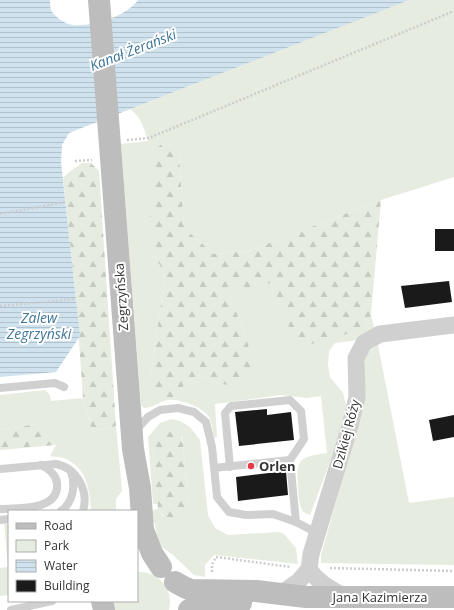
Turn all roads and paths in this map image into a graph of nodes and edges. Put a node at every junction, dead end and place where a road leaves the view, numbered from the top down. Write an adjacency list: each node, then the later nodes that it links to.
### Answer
1 (99, 0): 3 (main road, Zegrzyńska)
2 (454, 11): 3 (path)
3 (116, 143): 13 (main road, Zegrzyńska)
4 (94, 160): 5 (path)
5 (75, 161)
6 (66, 202): 7 (path)
7 (0, 214)
8 (76, 299): 9 (path)
9 (0, 306)
10 (454, 325): 25 (street, Dzikiej Róży)
11 (64, 387): 12 (lane)
12 (0, 388)
13 (132, 449): 17 (lane); 23 (main road, Zegrzyńska); 29 (main road, Zegrzyńska)
14 (290, 460): 16 (lane); 16 (lane); 24 (lane)
15 (42, 465): 18 (lane); 19 (lane); 20 (lane)
16 (230, 467): 17 (lane)
17 (214, 468): 24 (lane)
18 (0, 469)
19 (70, 469): 21 (lane); 22 (lane)
20 (0, 509)
21 (62, 510)
22 (83, 510)
23 (129, 510)
24 (296, 522): 25 (lane)
25 (317, 533): 27 (street, Dzikiej Róży)
26 (138, 562): 29 (main road, Jana Kazimierza)
27 (309, 568): 28 (path); 30 (path); 32 (street); 34 (street)
28 (454, 571)
29 (168, 575): 32 (main road, Jana Kazimierza); 36 (main road, Zegrzyńska)
30 (212, 577)
31 (454, 597): 34 (main road, Jana Kazimierza)
32 (279, 598): 34 (main road, Jana Kazimierza); 37 (main road, Jana Kazimierza); 38 (main road)
33 (48, 602): 35 (lane)
34 (355, 602)
35 (12, 610)
36 (178, 610)
37 (189, 610)
38 (247, 610)

